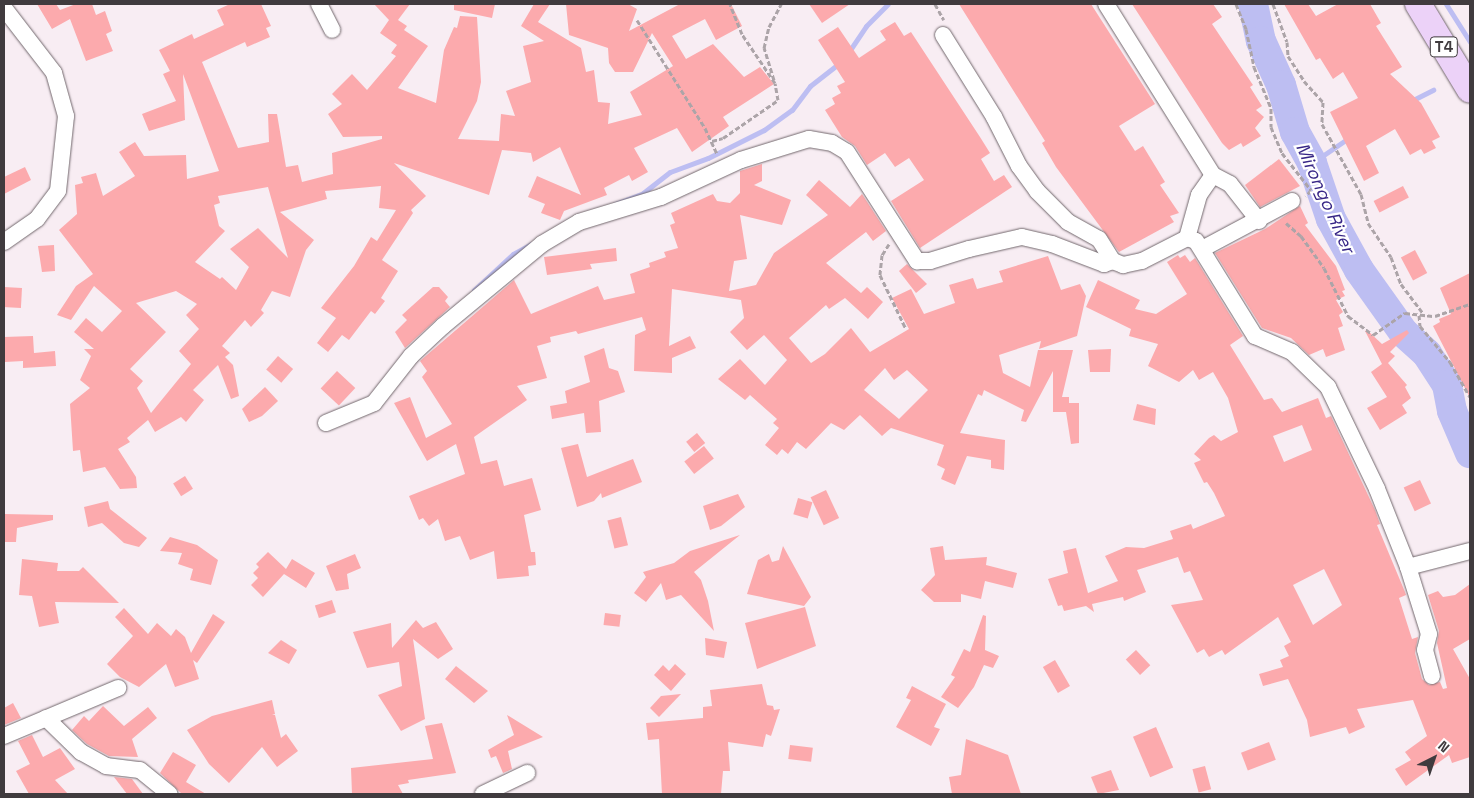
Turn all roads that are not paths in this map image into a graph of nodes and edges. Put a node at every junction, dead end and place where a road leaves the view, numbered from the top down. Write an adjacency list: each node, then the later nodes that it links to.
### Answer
1 (319, 4): 5 (street)
2 (1106, 4): 8 (street)
3 (1418, 4): 7 (highway, T4)
4 (4, 8): 12 (street)
5 (332, 30)
6 (944, 35): 14 (street)
7 (1470, 90)
8 (1212, 175): 10 (street); 11 (street)
9 (1292, 201): 10 (street)
10 (1259, 221): 13 (street)
11 (1187, 238): 13 (street); 14 (street)
12 (5, 242)
13 (1202, 249): 17 (street)
14 (1113, 261): 15 (street)
15 (326, 424)
16 (1470, 552): 17 (street)
17 (1408, 566): 18 (street)
18 (1432, 676)
19 (118, 688): 20 (street)
20 (46, 718): 21 (street); 23 (street)
21 (4, 736)
22 (527, 773): 24 (street)
23 (170, 794)
24 (483, 794)

